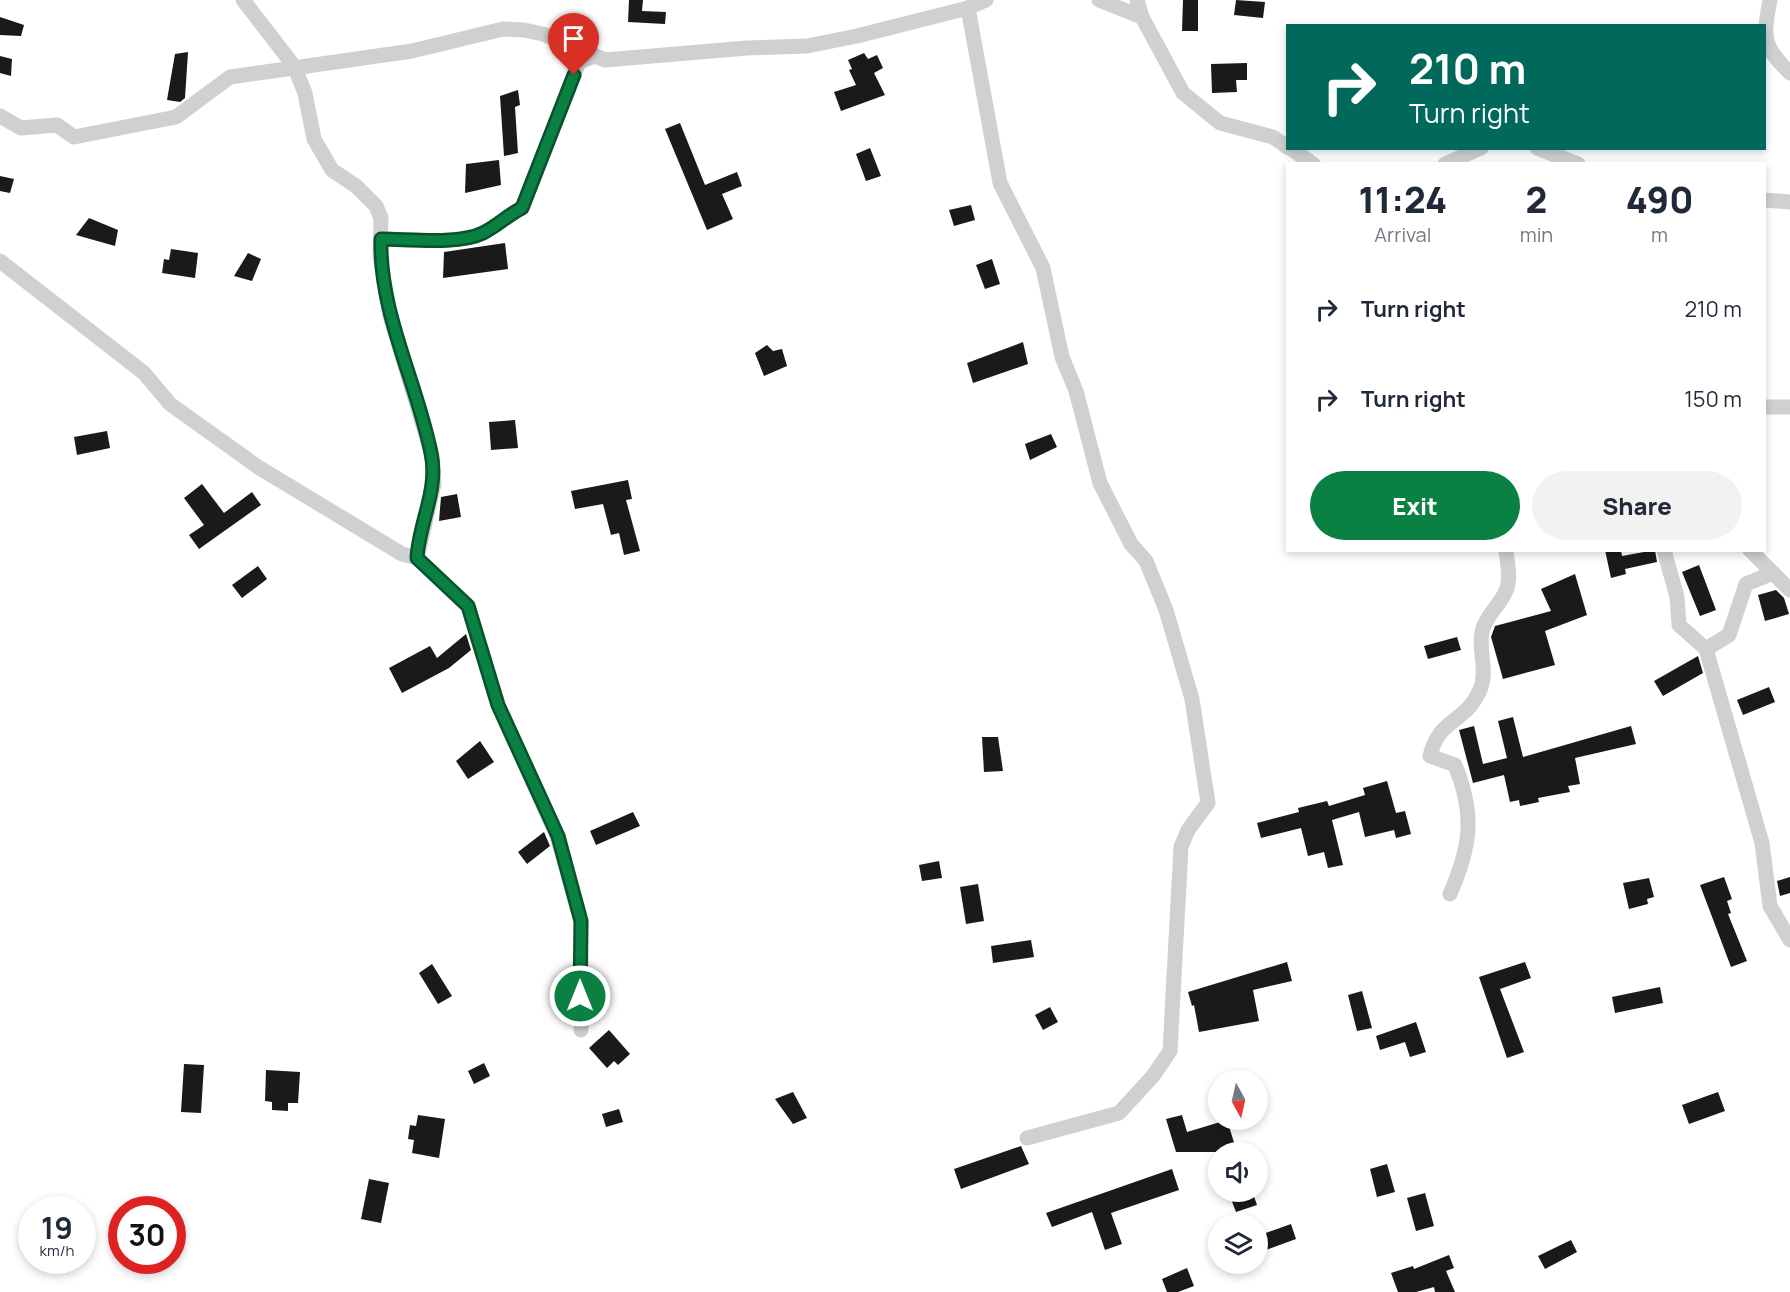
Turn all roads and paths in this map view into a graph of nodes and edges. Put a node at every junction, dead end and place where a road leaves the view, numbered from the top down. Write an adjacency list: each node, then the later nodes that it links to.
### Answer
1 (243, 0): 11 (street)
2 (986, 0): 6 (street)
3 (1099, 0): 7 (street)
4 (1137, 0): 7 (street)
5 (1770, 0): 8 (street)
6 (968, 8): 10 (street); 37 (street)
7 (1142, 17): 14 (street)
8 (1765, 24)
9 (1766, 35): 12 (street)
10 (595, 56): 11 (street); 23 (street)
11 (294, 66): 13 (street); 23 (street)
12 (1790, 73)
13 (0, 116)
14 (1286, 147)
15 (1291, 150): 18 (street)
16 (1476, 150): 19 (street)
17 (1542, 150): 20 (street)
18 (1310, 162)
19 (1450, 162)
20 (1573, 162)
21 (1766, 200): 22 (street)
22 (1790, 202)
23 (381, 239): 30 (street)
24 (0, 261): 30 (street)
25 (1766, 406): 26 (street)
26 (1790, 407)
27 (1506, 552): 34 (street)
28 (1665, 552): 33 (street)
29 (1752, 552): 31 (street)
30 (417, 558): 36 (street)
31 (1773, 573): 32 (street); 33 (street)
32 (1790, 590)
33 (1706, 649): 35 (street)
34 (1450, 894)
35 (1790, 940)
36 (581, 1030)
37 (1027, 1138)

